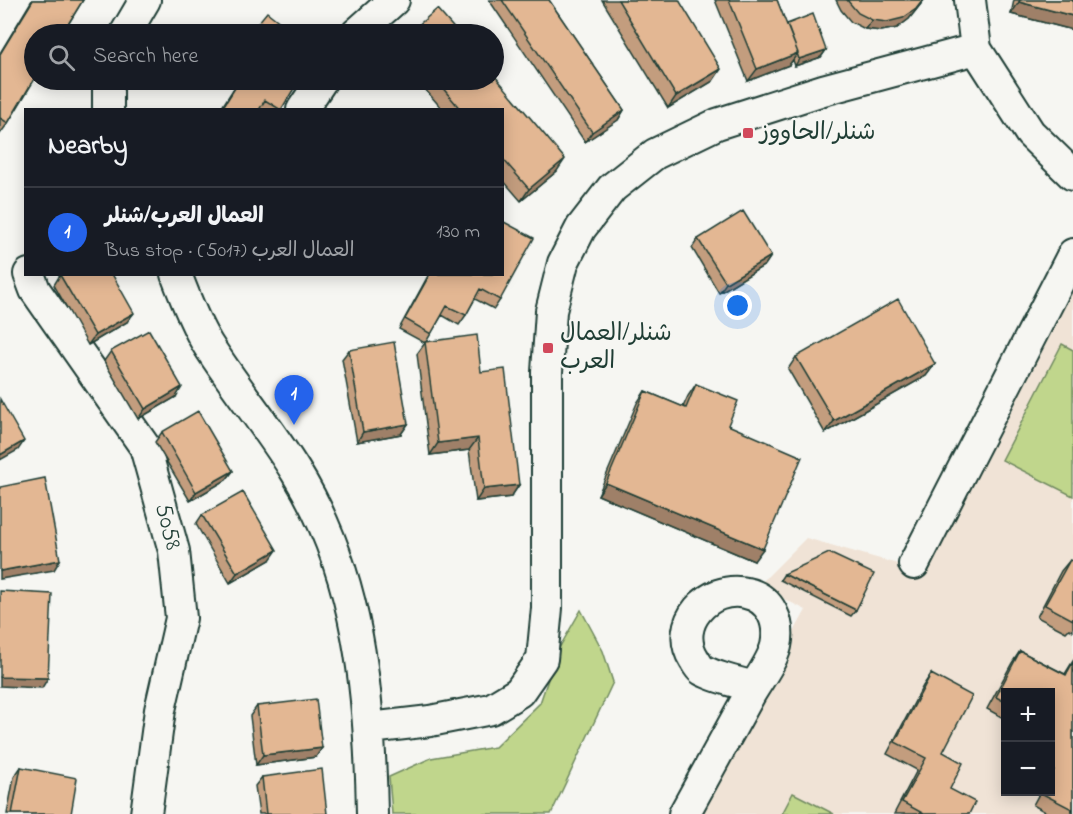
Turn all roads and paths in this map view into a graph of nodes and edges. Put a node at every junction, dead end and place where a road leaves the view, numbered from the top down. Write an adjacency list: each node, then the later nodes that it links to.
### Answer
1 (145, 0): 4 (street)
2 (394, 0): 5 (street)
3 (970, 0): 6 (street)
4 (131, 24)
5 (367, 24)
6 (976, 49): 11 (street); 17 (street)
7 (108, 90): 9 (street)
8 (315, 90): 10 (street)
9 (108, 108)
10 (303, 108)
11 (1073, 175)
12 (1073, 254): 15 (street)
13 (30, 276): 18 (street, 5058)
14 (182, 278): 17 (street)
15 (914, 564)
16 (753, 687): 20 (street)
17 (370, 728): 19 (street)
18 (146, 814)
19 (372, 814)
20 (684, 814)

